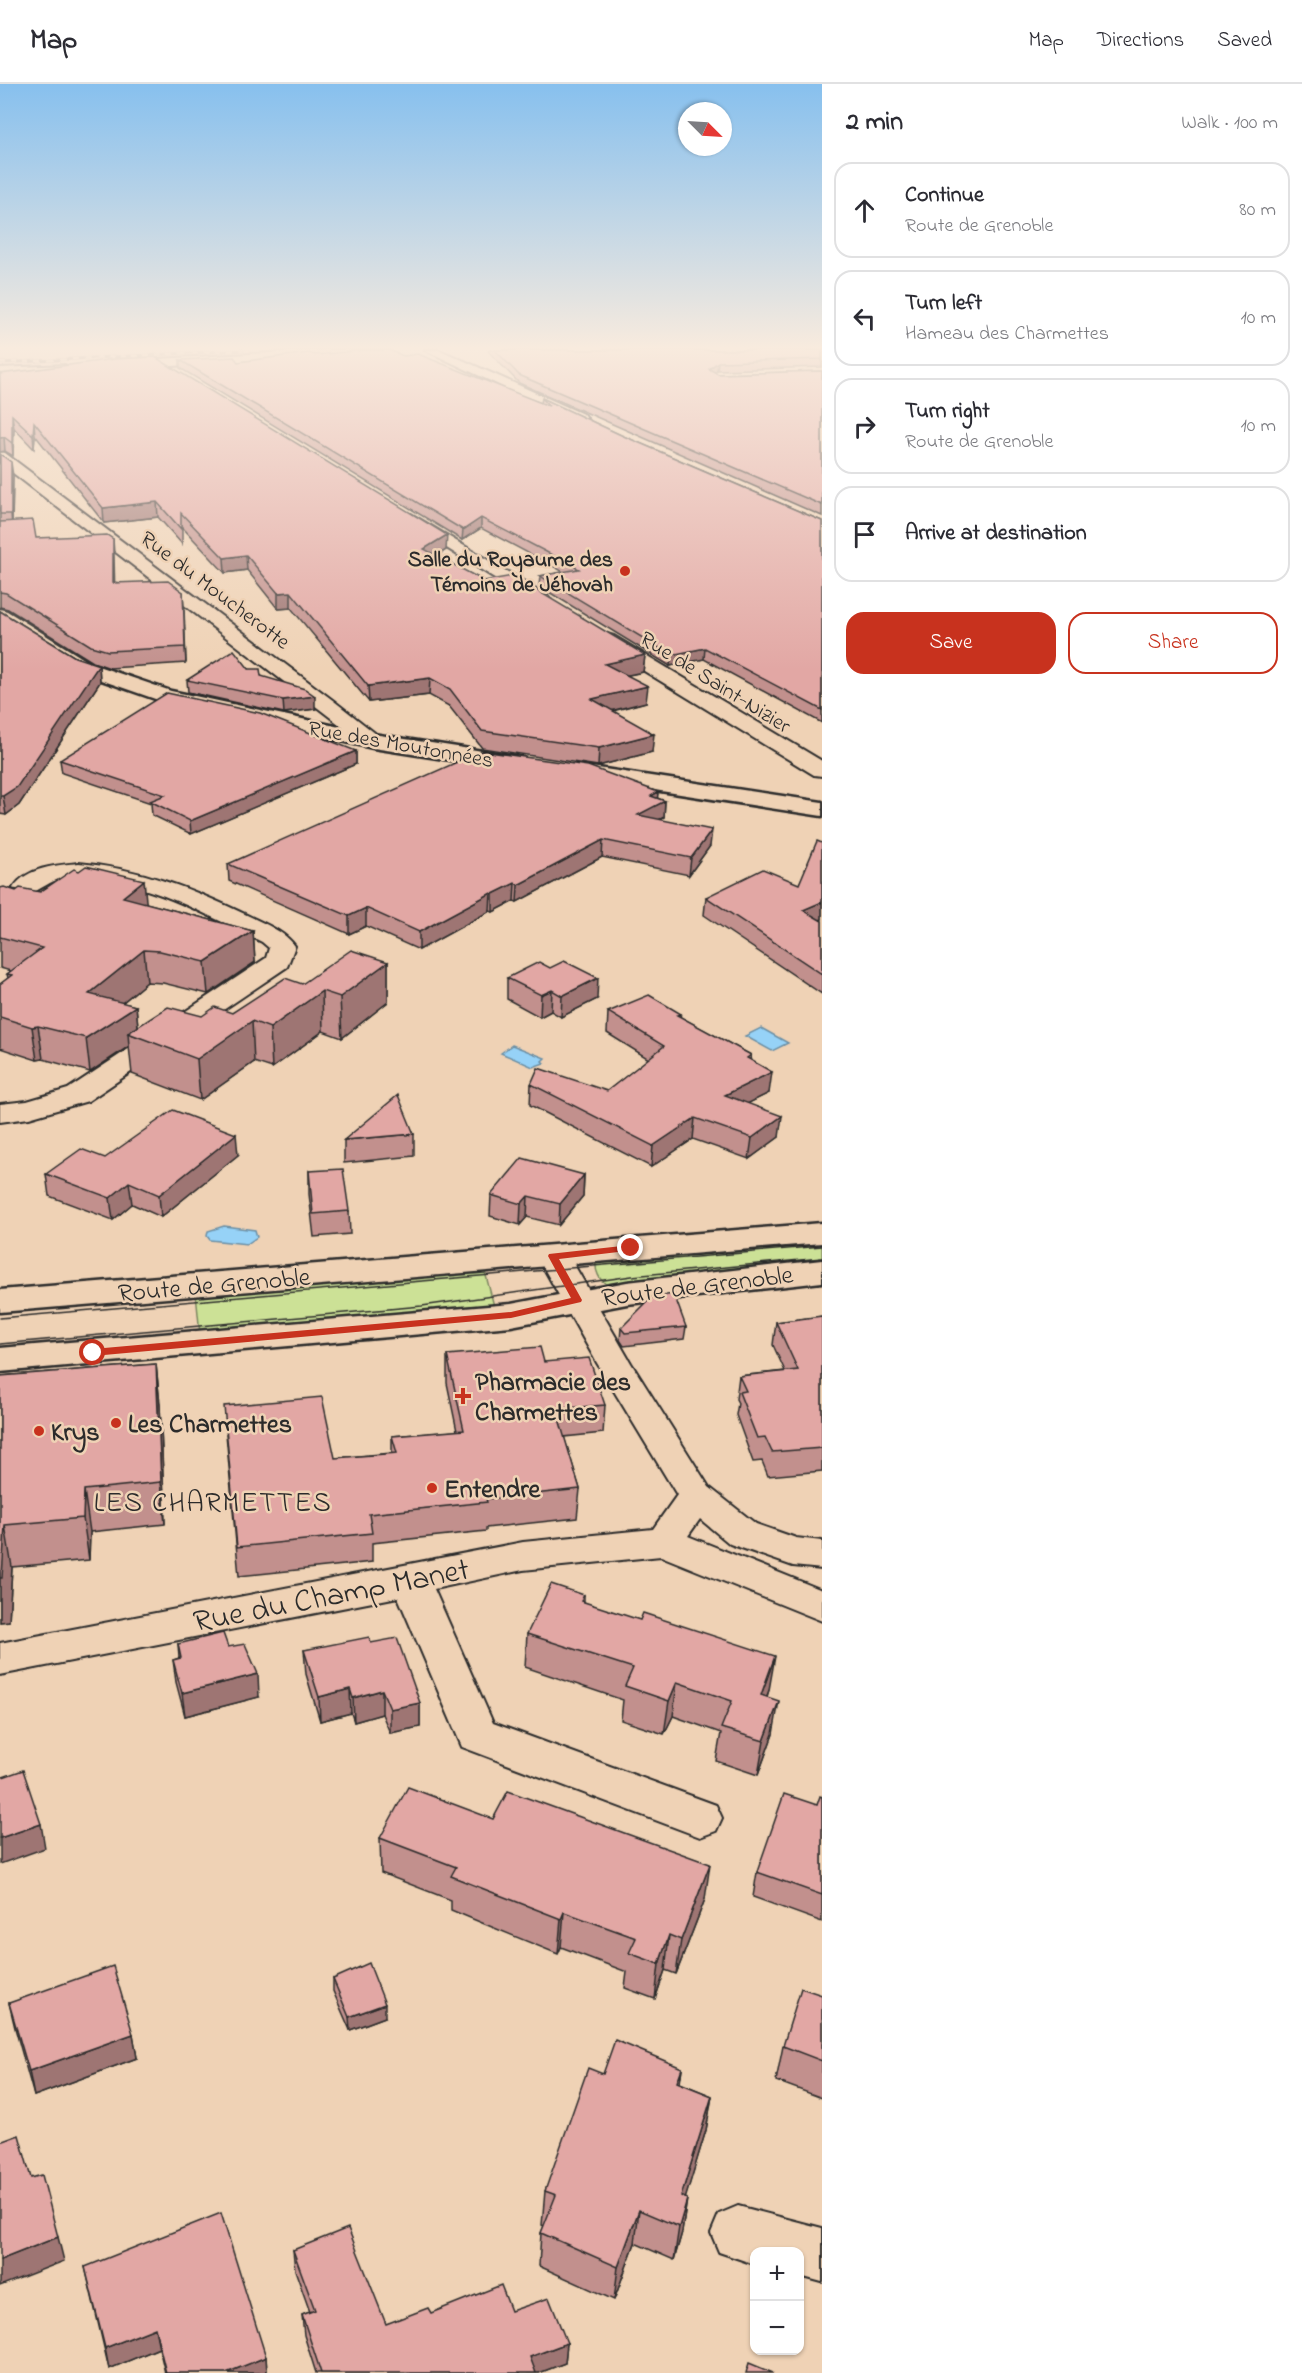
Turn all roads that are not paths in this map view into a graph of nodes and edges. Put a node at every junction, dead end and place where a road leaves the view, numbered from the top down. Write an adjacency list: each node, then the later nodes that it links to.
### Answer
1 (1, 457): 6 (street, Rue du Moucherotte)
2 (400, 512): 3 (street)
3 (553, 606)
4 (0, 615): 6 (main road, Rue des Moutonnées)
5 (591, 630): 9 (street, Rue de Saint-Nizier)
6 (373, 741): 7 (main road, Rue des Moutonnées)
7 (531, 765)
8 (562, 770): 10 (main road)
9 (822, 770)
10 (822, 809)
11 (25, 888): 12 (street)
12 (0, 1113)
13 (822, 1233): 14 (main road, Route de Grenoble)
14 (553, 1256): 16 (street); 17 (main road, Route de Grenoble)
15 (822, 1271): 16 (main road, Route de Grenoble)
16 (577, 1300): 18 (main road, Route de Grenoble); 19 (street)
17 (0, 1301)
18 (0, 1360)
19 (696, 1496): 20 (street); 21 (street)
20 (664, 1542): 22 (street, Rue du Champ Manet); 23 (street)
21 (822, 1556)
22 (410, 1580): 24 (street, Rue du Champ Manet); 25 (street)
23 (822, 1606)
24 (0, 1659)
25 (700, 1818)
26 (738, 2232): 27 (street)
27 (822, 2255)

